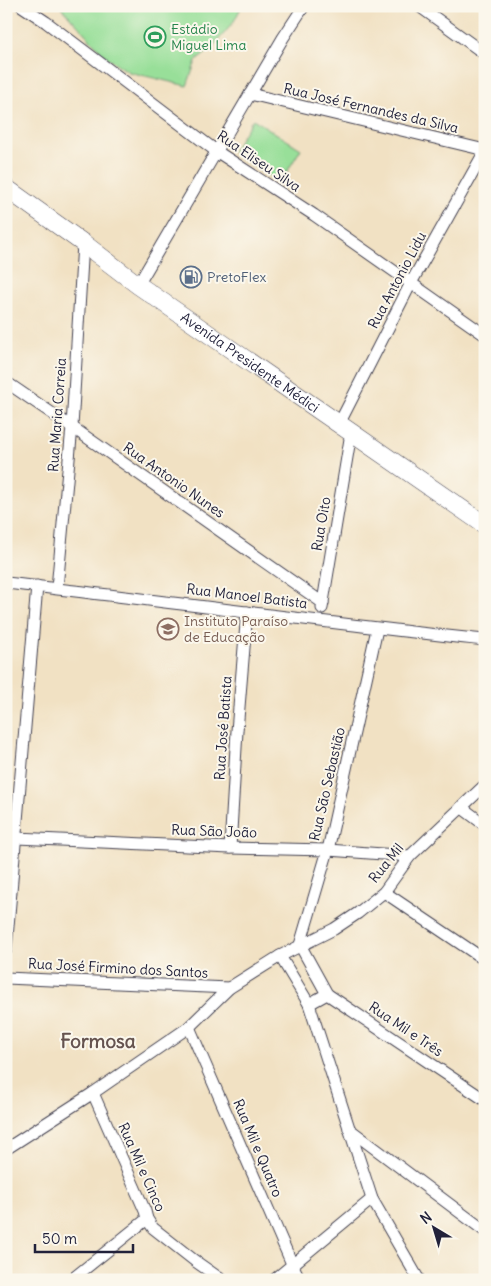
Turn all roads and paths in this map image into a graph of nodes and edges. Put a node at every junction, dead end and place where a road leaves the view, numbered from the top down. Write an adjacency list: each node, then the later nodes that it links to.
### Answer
1 (22, 6): 7 (street, Rua Eliseu Silva)
2 (304, 6): 5 (street)
3 (419, 6): 4 (street)
4 (485, 54)
5 (250, 94): 6 (street, Rua José Fernandes da Silva); 7 (street)
6 (485, 150): 8 (street, Rua Antonio Lidu)
7 (216, 151): 11 (street, Rua Eliseu Silva); 12 (street)
8 (481, 165): 11 (street, Rua Antonio Lidu)
9 (10, 190): 10 (main road, Avenida Presidente Médici)
10 (83, 243): 12 (main road, Avenida Presidente Médici); 15 (street, Rua Maria Correia)
11 (411, 283): 13 (street, Rua Eliseu Silva); 16 (street, Rua Antonio Lidu)
12 (138, 285): 16 (main road, Avenida Presidente Médici)
13 (485, 335)
14 (6, 382): 15 (street, Rua Antonio Nunes)
15 (72, 426): 20 (street, Rua Maria Correia); 21 (street, Rua Antonio Nunes)
16 (345, 428): 17 (main road, Avenida Presidente Médici); 21 (street, Rua Oito)
17 (485, 525)
18 (6, 583): 19 (street, Rua Manoel Batista)
19 (37, 586): 20 (street, Rua Manoel Batista); 29 (street)
20 (57, 588): 22 (street, Rua Manoel Batista)
21 (323, 603): 23 (street, Rua Oito)
22 (247, 612): 23 (street, Rua Manoel Batista); 30 (street, Rua José Batista)
23 (321, 620): 24 (street, Rua Manoel Batista)
24 (377, 629): 25 (street, Rua Manoel Batista); 31 (street, Rua São Sebastião)
25 (485, 640)
26 (485, 786): 27 (street, Rua Mil)
27 (461, 807): 28 (street); 32 (street, Rua Mil)
28 (485, 825)
29 (17, 838): 30 (street, Rua São João); 35 (street)
30 (230, 848): 31 (street, Rua São João)
31 (328, 850): 32 (street, Rua São João); 34 (street, Rua São Sebastião)
32 (410, 856): 33 (street, Rua Mil)
33 (384, 892): 34 (street, Rua Mil); 37 (street)
34 (300, 946): 36 (street, Rua Mil); 40 (street)
35 (6, 950)
36 (280, 956): 39 (street, Rua Mil); 41 (street)
37 (485, 960)
38 (6, 978): 39 (street, Rua José Firmino dos Santos)
39 (229, 988): 42 (street, Rua Mil)
40 (327, 994): 41 (street); 44 (street, Rua Mil e Três)
41 (309, 1004): 45 (street)
42 (189, 1028): 43 (street, Rua Mil); 50 (street, Rua Mil e Quatro)
43 (93, 1093): 46 (street, Rua Mil); 48 (street, Rua Mil e Cinco)
44 (485, 1100)
45 (349, 1129): 47 (street); 49 (street)
46 (6, 1149)
47 (372, 1199): 50 (street); 55 (street)
48 (147, 1219): 51 (street); 52 (street, Rua Mil e Cinco)
49 (485, 1231)
50 (292, 1264): 53 (street); 54 (street, Rua Mil e Quatro)
51 (71, 1280)
52 (222, 1280)
53 (274, 1280)
54 (300, 1280)
55 (419, 1280)

